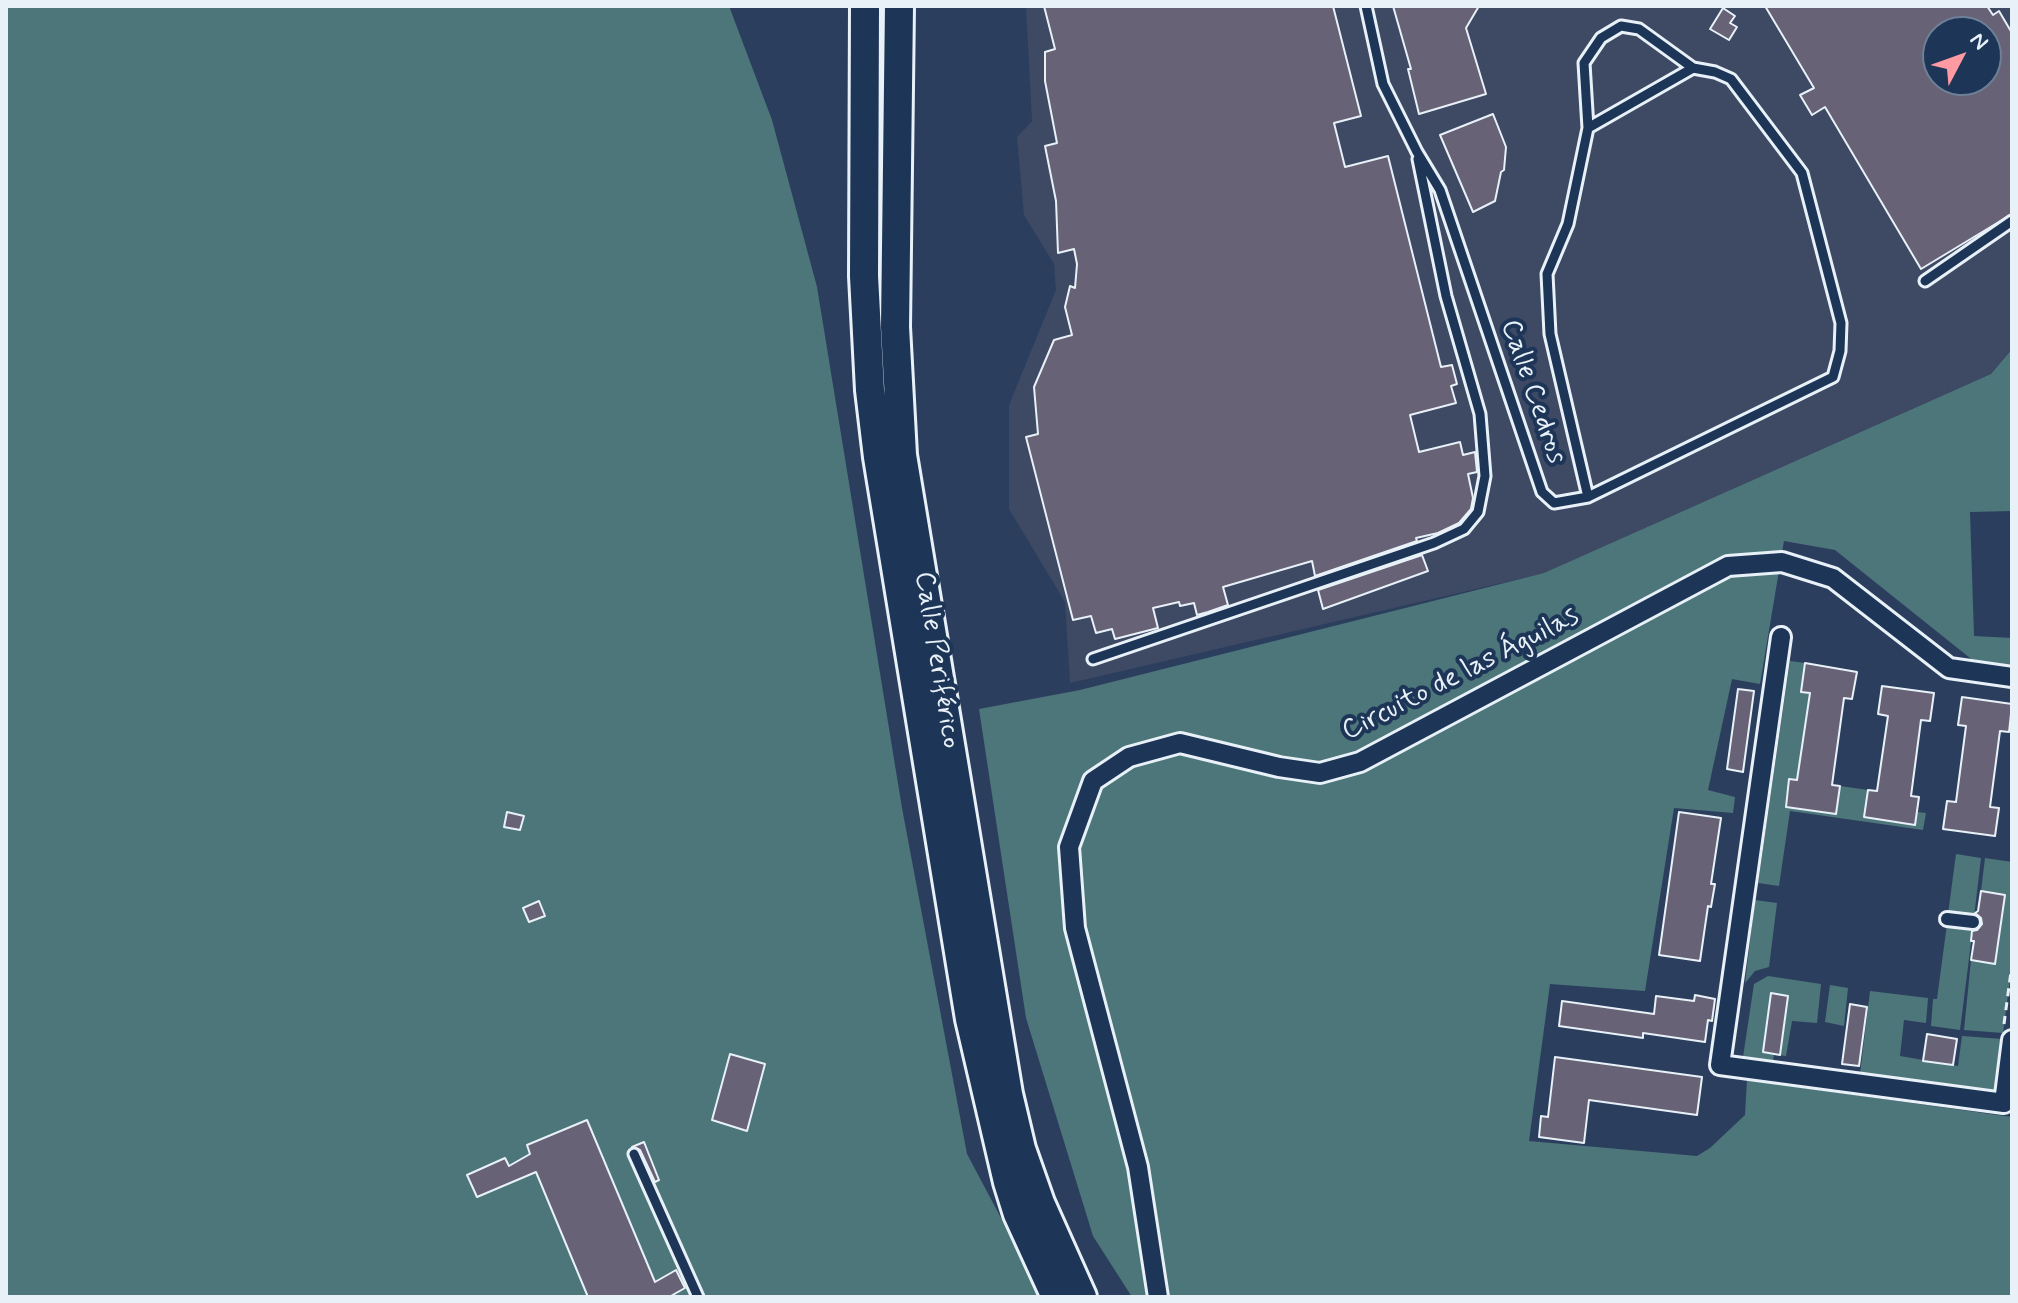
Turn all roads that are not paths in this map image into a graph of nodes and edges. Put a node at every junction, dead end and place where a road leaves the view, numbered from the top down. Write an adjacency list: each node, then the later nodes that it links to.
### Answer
1 (865, 6): 18 (highway, Calle Periférico)
2 (899, 6): 19 (highway, Calle Periférico)
3 (1366, 6): 6 (lane, Calle Cedros)
4 (1693, 68): 5 (lane); 5 (lane); 9 (lane, Calle Cedros)
5 (1588, 128): 9 (lane)
6 (1417, 152): 9 (lane, Calle Cedros); 11 (lane)
7 (2012, 221): 8 (lane)
8 (1925, 281)
9 (1588, 497)
10 (1781, 637): 15 (street)
11 (1093, 659)
12 (2012, 677): 20 (street, Circuito de las Águilas)
13 (1947, 919): 14 (street)
14 (1973, 922)
15 (2008, 1037)
16 (634, 1154): 17 (lane)
17 (698, 1297)
18 (1056, 1297)
19 (1082, 1297)
20 (1158, 1297)

